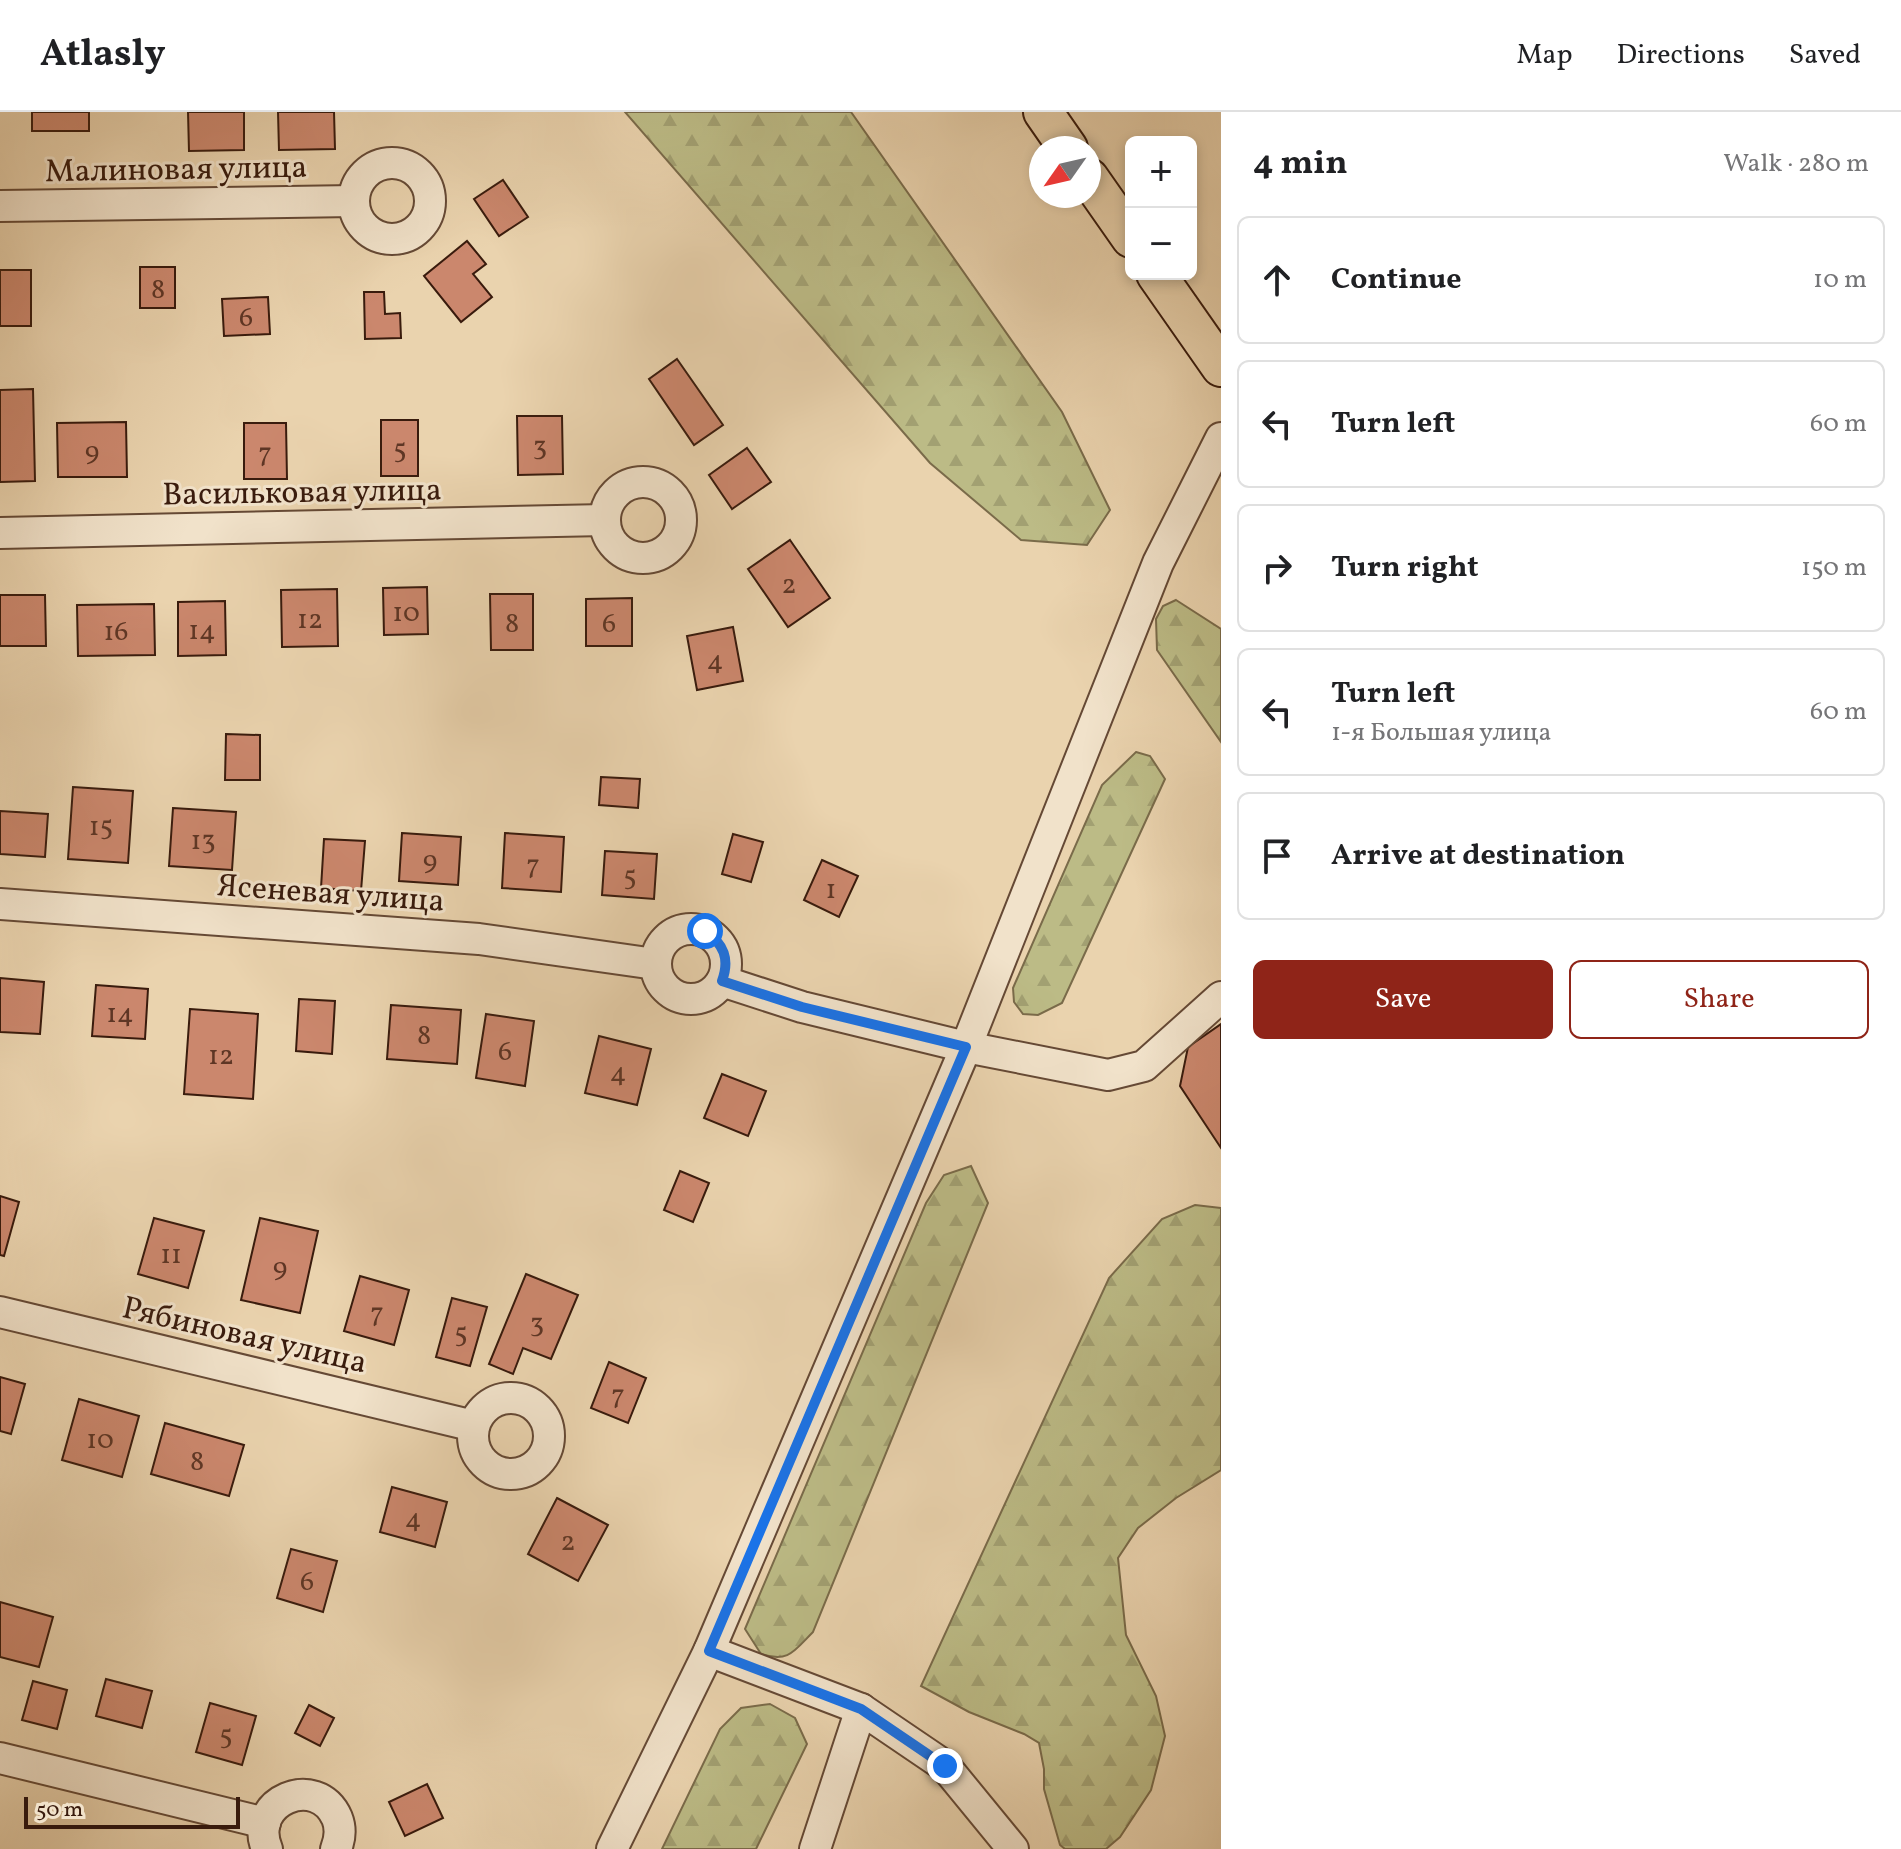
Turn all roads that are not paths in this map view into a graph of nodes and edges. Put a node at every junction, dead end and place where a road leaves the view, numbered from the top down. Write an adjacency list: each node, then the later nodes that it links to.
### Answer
1 (1043, 112): 2 (main road)
2 (1060, 136)
3 (1101, 195): 6 (main road)
4 (354, 201): 5 (street, Малиновая улица)
5 (0, 206)
6 (1125, 229)
7 (1160, 280): 8 (main road)
8 (1221, 367)
9 (1221, 438): 16 (street)
10 (605, 520): 11 (street, Васильковая улица)
11 (0, 533)
12 (0, 904): 13 (street, Ясеневая улица)
13 (655, 964): 14 (street); 14 (street)
14 (722, 981): 16 (street)
15 (1221, 997): 16 (street)
16 (966, 1047): 19 (street)
17 (0, 1312): 18 (street, Рябиновая улица)
18 (474, 1426)
19 (709, 1651): 20 (street); 24 (street)
20 (861, 1709): 25 (street); 26 (street)
21 (0, 1758): 22 (street)
22 (266, 1836): 23 (street)
23 (336, 1849)
24 (612, 1849)
25 (815, 1849)
26 (1013, 1849)

